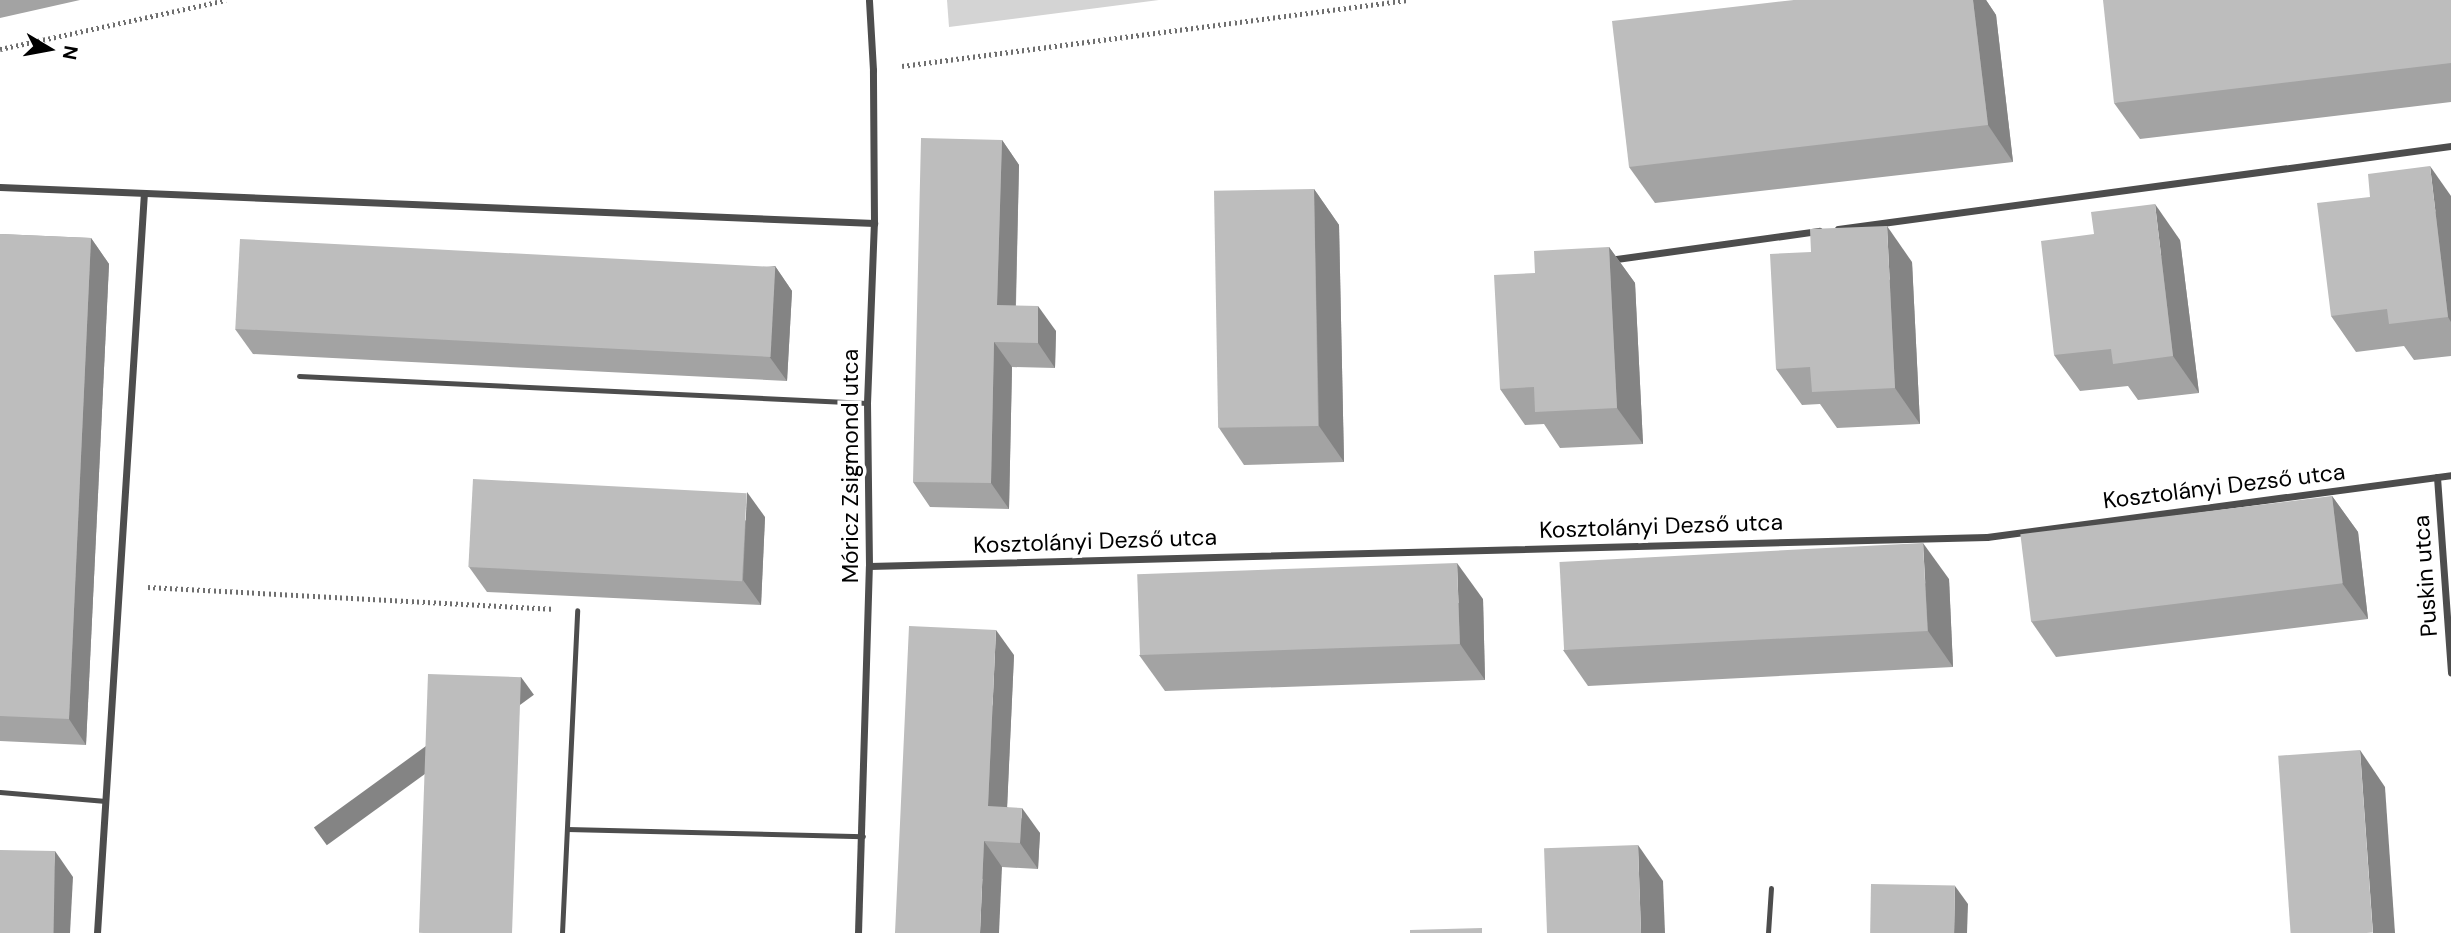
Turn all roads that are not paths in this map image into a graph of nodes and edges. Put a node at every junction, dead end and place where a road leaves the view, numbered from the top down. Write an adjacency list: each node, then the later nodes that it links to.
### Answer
1 (869, 0): 5 (street, Móricz Zsigmond utca)
2 (2451, 146): 6 (street)
3 (0, 187): 4 (street)
4 (144, 193): 5 (street); 15 (street)
5 (874, 223): 8 (street, Móricz Zsigmond utca)
6 (1603, 260)
7 (299, 376): 8 (lane)
8 (867, 403): 11 (street, Móricz Zsigmond utca)
9 (2451, 475): 10 (street, Kosztolányi Dezső utca)
10 (2437, 477): 11 (street, Kosztolányi Dezső utca); 13 (street, Puskin utca)
11 (869, 566): 17 (street, Móricz Zsigmond utca)
12 (576, 610): 16 (lane)
13 (2451, 672)
14 (0, 792): 15 (lane)
15 (106, 801): 19 (street)
16 (567, 830): 17 (lane); 20 (lane)
17 (863, 836): 21 (street, Móricz Zsigmond utca)
18 (1771, 888): 22 (lane)
19 (97, 933)
20 (562, 933)
21 (858, 933)
22 (1768, 933)

